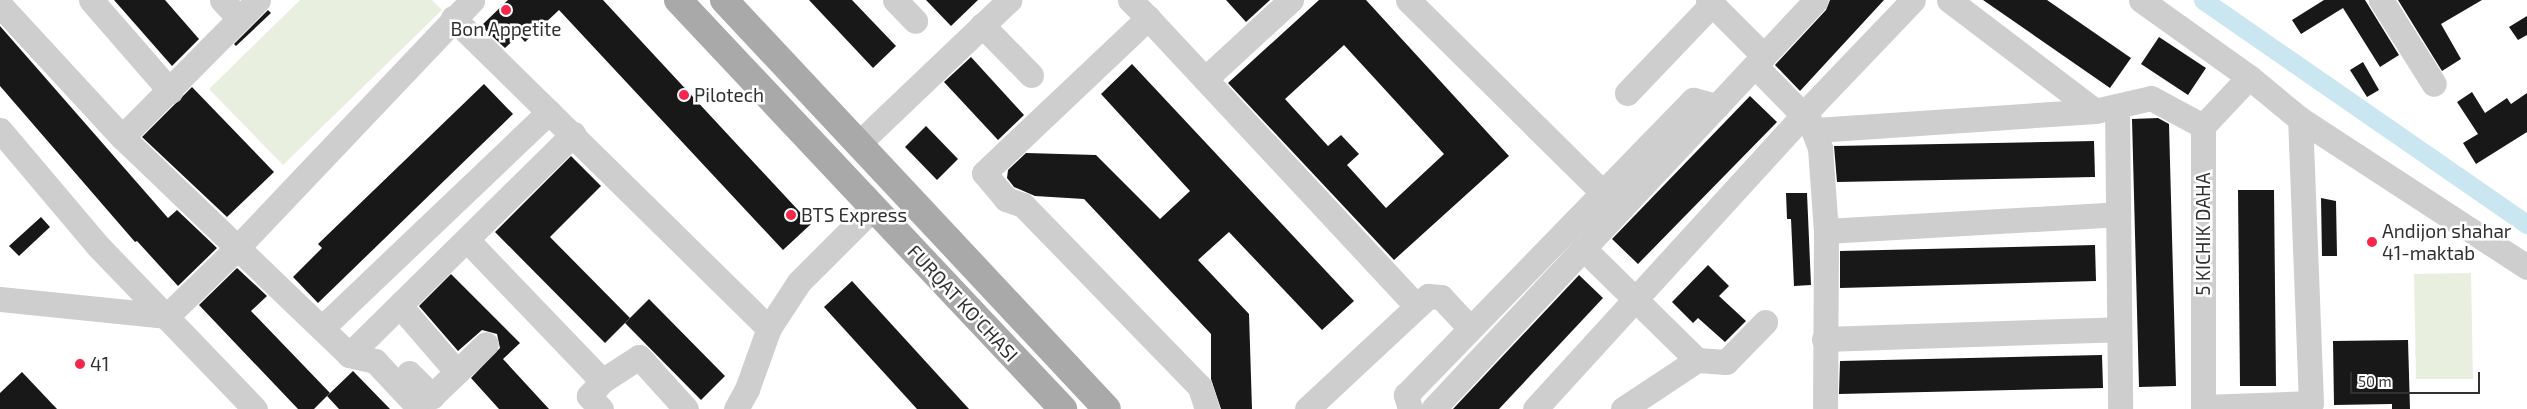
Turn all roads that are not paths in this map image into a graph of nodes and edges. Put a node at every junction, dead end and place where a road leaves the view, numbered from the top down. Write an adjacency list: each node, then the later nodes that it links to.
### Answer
1 (91, 0): 29 (street)
2 (222, 0): 19 (street)
3 (258, 0): 19 (street)
4 (472, 0): 20 (street)
5 (678, 0): 41 (main road, FURQAT KO'CHASI)
6 (724, 0): 39 (main road, FURQAT KO'CHASI)
7 (895, 0): 22 (street)
8 (1009, 0): 23 (street)
9 (1130, 0): 21 (street)
10 (1291, 0): 27 (street)
11 (1408, 0): 40 (street)
12 (1816, 0): 24 (street)
13 (1913, 0): 34 (street)
14 (1949, 0): 31 (street)
15 (2141, 0): 26 (street)
16 (2381, 0): 28 (street)
17 (1710, 2): 24 (street); 30 (street)
18 (0, 5): 38 (street)
19 (239, 18): 29 (street)
20 (454, 18): 32 (street); 45 (street)
21 (1148, 18): 27 (street); 75 (street)
22 (915, 21)
23 (982, 26): 25 (street); 39 (street)
24 (1760, 61): 34 (street); 40 (street)
25 (1031, 75)
26 (2249, 78): 33 (street); 35 (street)
27 (1205, 79): 52 (street)
28 (2434, 84)
29 (170, 91): 38 (street)
30 (1627, 93)
31 (2106, 108): 34 (street); 35 (street); 42 (street)
32 (549, 112): 37 (street); 55 (street)
33 (2300, 119): 47 (street); 66 (street)
34 (1809, 123): 43 (street); 50 (street)
35 (2203, 126): 67 (street, 5 KICHIK DAHA)
36 (0, 130): 53 (street)
37 (572, 134): 44 (street); 56 (street)
38 (122, 137): 45 (street)
39 (858, 144): 74 (main road, FURQAT KO'CHASI)
40 (1611, 201): 46 (street); 57 (street)
41 (873, 208): 56 (street); 73 (main road, FURQAT KO'CHASI)
42 (2118, 214): 43 (street); 58 (street)
43 (1826, 231): 59 (street)
44 (467, 240): 51 (street); 65 (street)
45 (238, 247): 53 (street); 55 (street)
46 (1583, 248): 50 (street); 78 (street)
47 (2527, 268)
48 (0, 281): 49 (street)
49 (9, 300): 53 (street)
50 (1636, 300): 62 (street); 79 (street)
51 (400, 306): 61 (street); 64 (street)
52 (1417, 306): 57 (street); 76 (street)
53 (167, 316): 68 (street)
54 (1765, 322): 62 (street)
55 (323, 327): 61 (street)
56 (769, 328): 72 (street)
57 (1470, 328): 77 (street)
58 (2119, 329): 59 (street); 82 (street)
59 (1824, 339): 81 (street)
60 (486, 344): 64 (street)
61 (349, 355): 69 (street)
62 (1697, 360): 80 (street)
63 (404, 367): 64 (street)
64 (457, 372)
65 (602, 381): 70 (street); 71 (street)
66 (2292, 406): 67 (street)
67 (2203, 408)
68 (255, 409)
69 (420, 409)
70 (601, 409)
71 (686, 409)
72 (736, 409)
73 (1063, 409)
74 (1107, 409)
75 (1207, 409)
76 (1307, 409)
77 (1410, 409)
78 (1433, 409)
79 (1535, 409)
80 (1623, 409)
81 (1825, 409)
82 (2120, 409)

